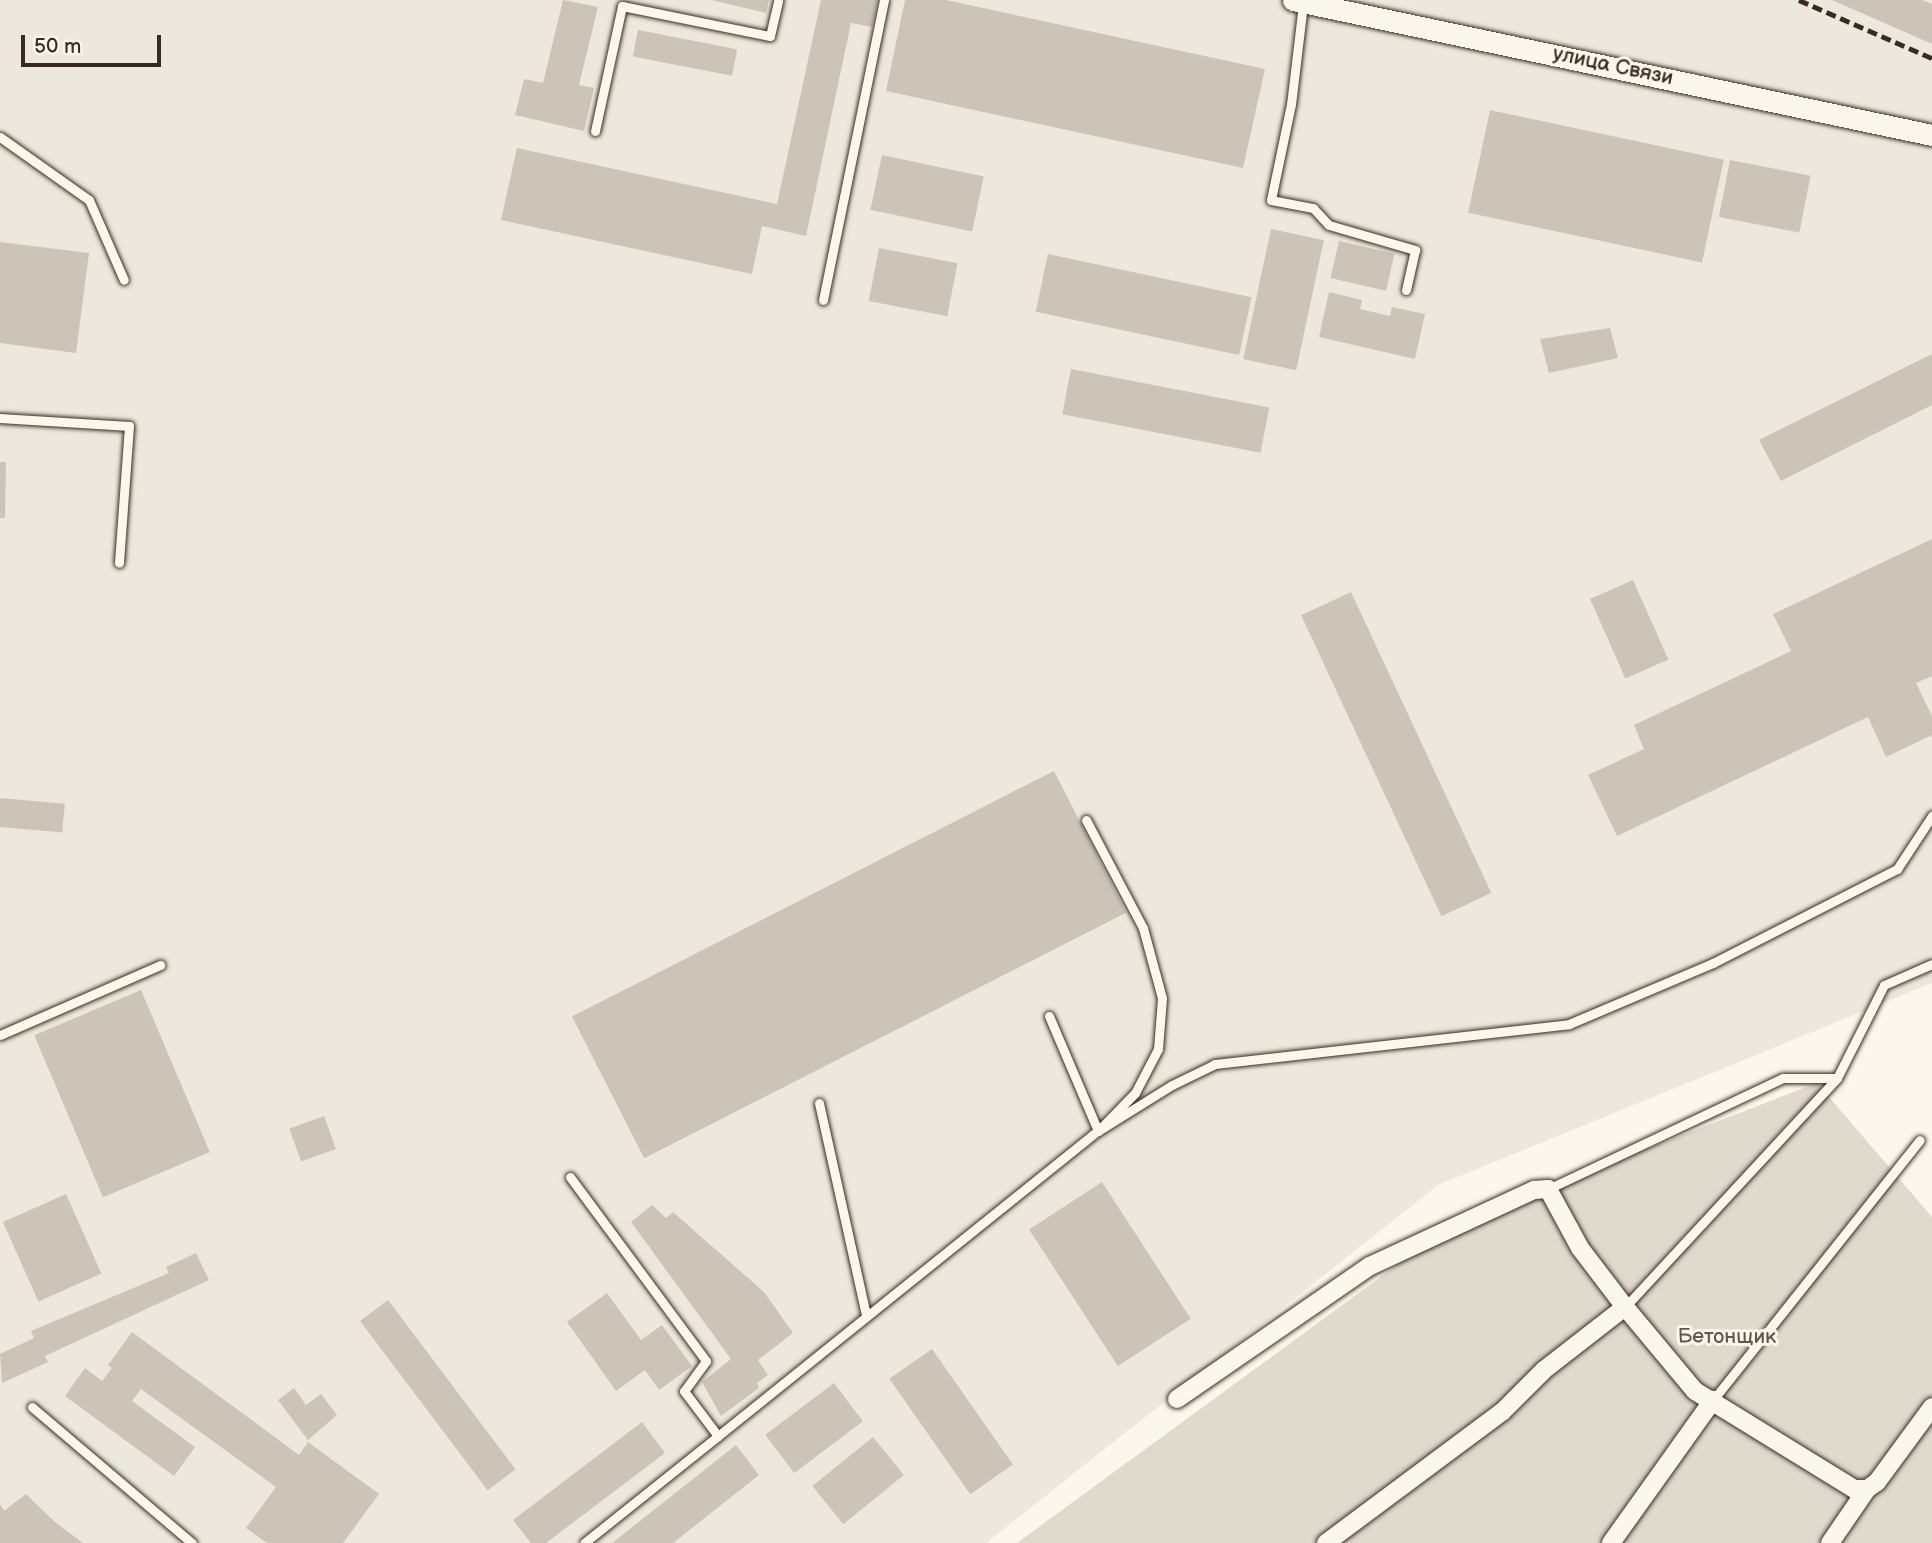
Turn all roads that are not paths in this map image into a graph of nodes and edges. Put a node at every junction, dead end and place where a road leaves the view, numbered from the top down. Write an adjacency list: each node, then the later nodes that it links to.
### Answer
1 (778, 0): 4 (lane)
2 (884, 0): 9 (lane)
3 (1298, 1): 5 (street, улица Связи); 8 (lane)
4 (595, 131)
5 (1932, 135)
6 (0, 137): 7 (lane)
7 (124, 280)
8 (1406, 290)
9 (823, 300)
10 (0, 418): 11 (lane)
11 (119, 563)
12 (1932, 816): 20 (lane)
13 (1086, 820): 20 (lane)
14 (1932, 964): 18 (lane)
15 (160, 965): 17 (lane)
16 (1049, 1016): 20 (lane)
17 (0, 1035)
18 (1837, 1078): 23 (lane); 24 (lane)
19 (819, 1102): 25 (lane)
20 (1098, 1131): 25 (lane)
21 (1920, 1140): 27 (lane)
22 (569, 1177): 30 (lane)
23 (1548, 1189): 24 (street); 26 (street)
24 (1625, 1307): 27 (street); 34 (street)
25 (866, 1315): 30 (lane)
26 (1177, 1399)
27 (1713, 1400): 31 (street); 35 (street)
28 (32, 1407): 32 (lane)
29 (1932, 1407): 31 (street)
30 (718, 1436): 33 (lane)
31 (1867, 1489): 36 (street)
32 (192, 1543)
33 (584, 1543)
34 (1326, 1543)
35 (1611, 1543)
36 (1830, 1543)

